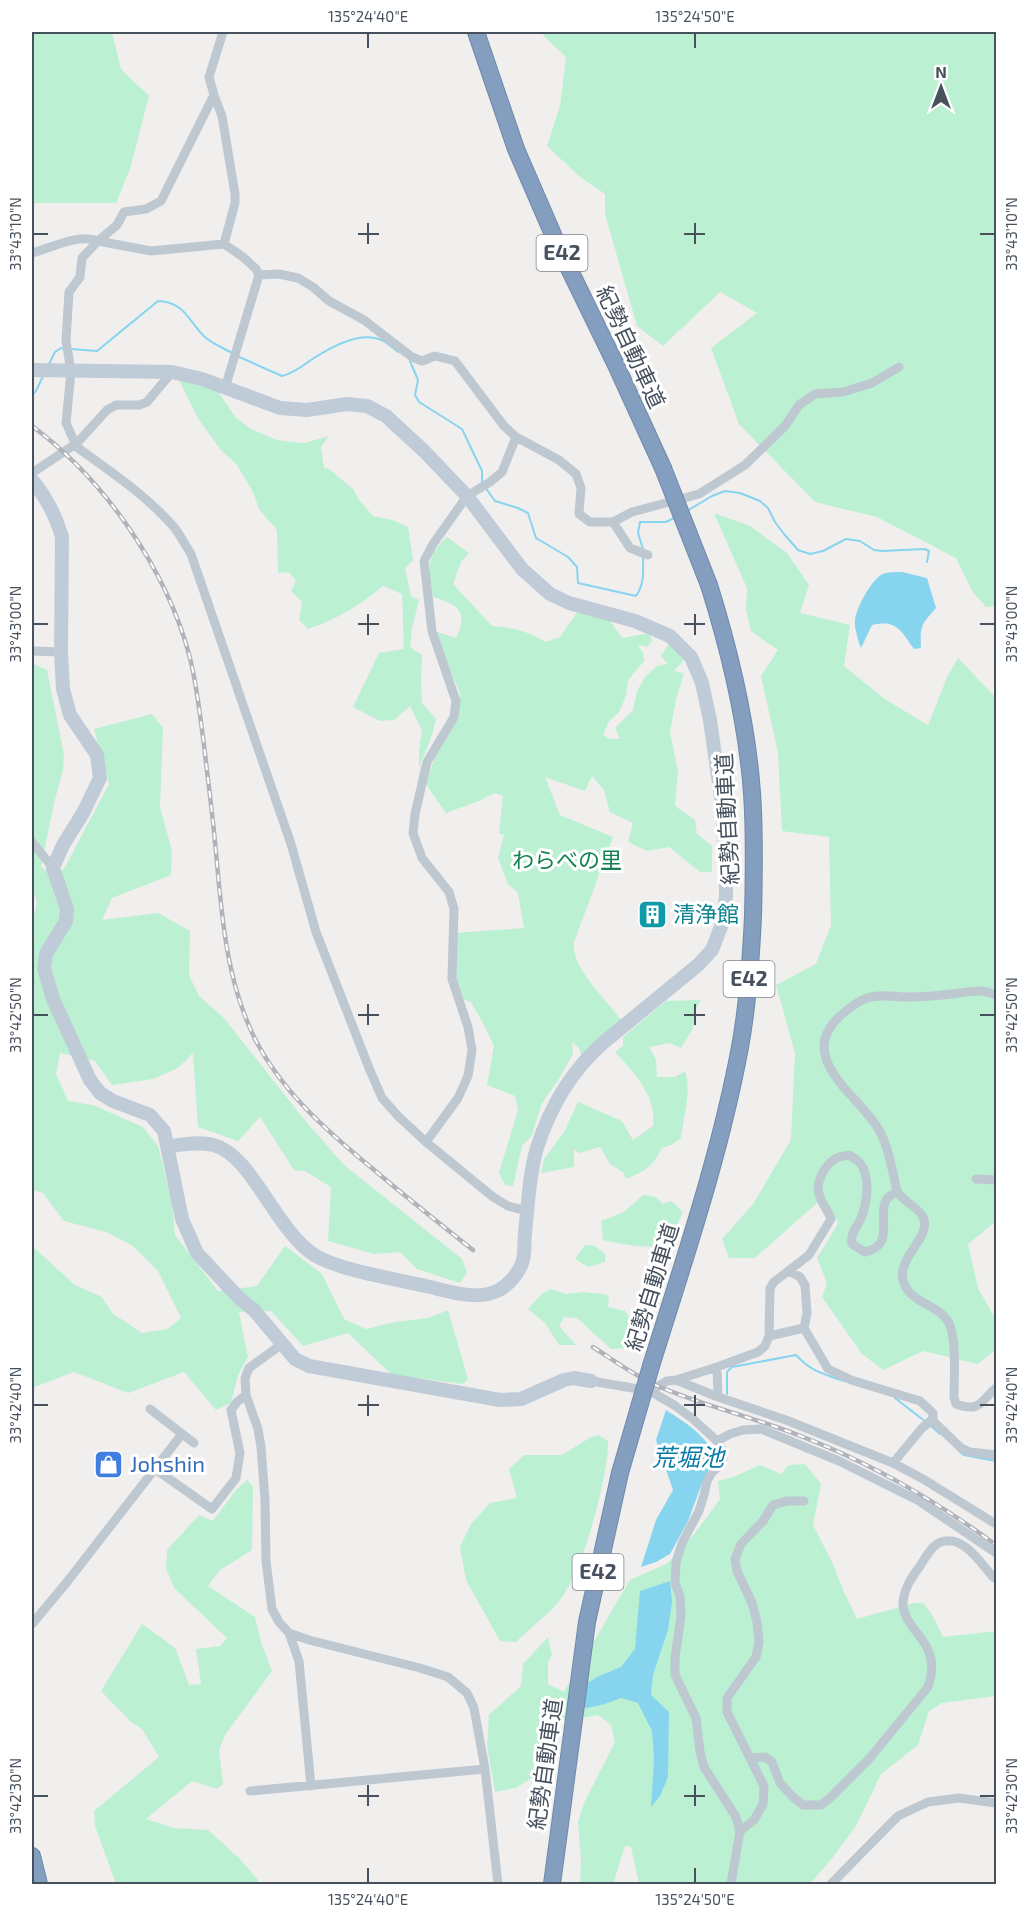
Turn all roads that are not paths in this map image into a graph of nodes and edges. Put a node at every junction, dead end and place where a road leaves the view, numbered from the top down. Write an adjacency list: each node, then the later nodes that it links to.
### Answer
1 (223, 32): 3 (street)
2 (476, 32): 65 (highway, 紀勢自動車道 / E42, bridge)
3 (214, 95): 4 (street); 5 (street)
4 (98, 241): 5 (street); 6 (street); 10 (street)
5 (224, 244): 7 (street)
6 (32, 253)
7 (259, 275): 12 (street); 13 (street)
8 (899, 367): 18 (street)
9 (33, 370): 10 (street)
10 (71, 371): 11 (street); 14 (street)
11 (172, 372): 12 (street); 14 (street)
12 (225, 388): 17 (street)
13 (516, 436): 17 (street); 18 (street)
14 (75, 444): 15 (street); 25 (street)
15 (32, 473)
16 (32, 480): 21 (street)
17 (472, 492): 25 (street); 30 (street)
18 (613, 522): 19 (street)
19 (648, 555)
20 (32, 651): 21 (street)
21 (61, 652): 23 (street)
22 (32, 842): 23 (street)
23 (52, 868): 26 (street)
24 (996, 995): 29 (street)
25 (426, 1142): 30 (street)
26 (168, 1146): 30 (street); 34 (street)
27 (976, 1179): 28 (street)
28 (996, 1180)
29 (897, 1191): 31 (street); 38 (street)
30 (527, 1211)
31 (789, 1271): 32 (street); 33 (street)
32 (804, 1328): 33 (street); 43 (street)
33 (770, 1336): 35 (street)
34 (282, 1344): 37 (street); 40 (street)
35 (717, 1366): 36 (street); 41 (street)
36 (676, 1380): 39 (street); 41 (street)
37 (591, 1381): 39 (street)
38 (996, 1388)
39 (650, 1391): 45 (street)
40 (246, 1395): 49 (street); 55 (street)
41 (718, 1397): 48 (street)
42 (150, 1409): 44 (street)
43 (933, 1419): 47 (street); 48 (street)
44 (182, 1434): 46 (street); 49 (street)
45 (717, 1441): 52 (street); 61 (street)
46 (194, 1443)
47 (996, 1455)
48 (893, 1463): 51 (street)
49 (155, 1469): 54 (street)
50 (804, 1501): 56 (street)
51 (996, 1523)
52 (996, 1553)
53 (996, 1578): 56 (street)
54 (32, 1624)
55 (289, 1633): 57 (street); 58 (street)
56 (750, 1758): 61 (street)
57 (485, 1769): 58 (street); 64 (street)
58 (311, 1786): 59 (street)
59 (250, 1791)
60 (996, 1803): 67 (street)
61 (740, 1831): 66 (street)
62 (32, 1856): 63 (highway)
63 (39, 1884)
64 (498, 1884)
65 (552, 1884)
66 (731, 1884)
67 (831, 1884)

